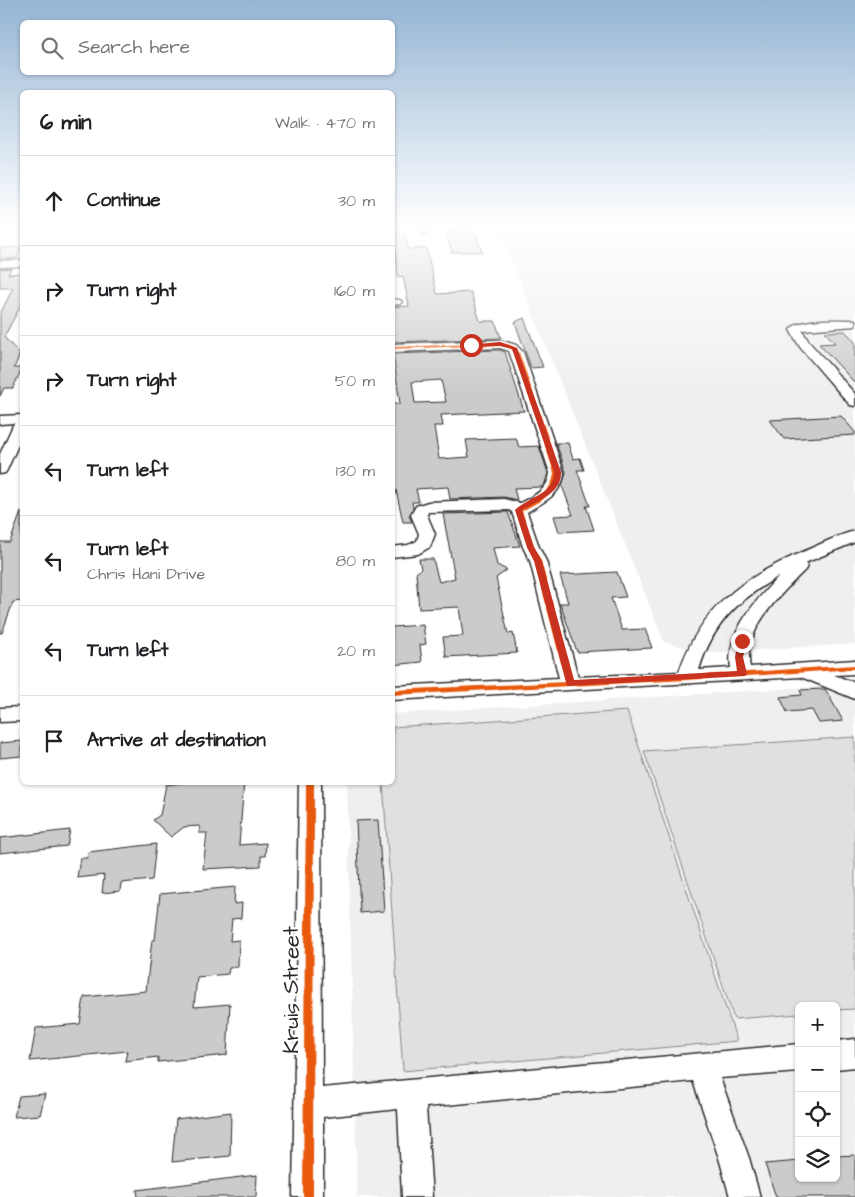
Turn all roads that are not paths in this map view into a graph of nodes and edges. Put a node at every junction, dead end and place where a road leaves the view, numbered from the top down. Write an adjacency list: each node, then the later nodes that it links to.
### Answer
1 (855, 323): 3 (street)
2 (395, 348): 8 (street)
3 (855, 402)
4 (0, 420): 5 (street)
5 (20, 420)
6 (20, 425): 7 (street)
7 (0, 470)
8 (518, 510): 10 (street); 16 (street)
9 (855, 536): 11 (street)
10 (395, 552)
11 (812, 554): 14 (street); 15 (street)
12 (855, 667): 13 (street)
13 (798, 670): 14 (street); 17 (street)
14 (742, 674): 15 (street)
15 (687, 678): 16 (street)
16 (570, 684): 18 (street)
17 (855, 692)
18 (395, 693)
19 (20, 714): 20 (street)
20 (0, 715)
21 (310, 785): 27 (street, Kruis Street)
22 (855, 1053): 23 (street)
23 (840, 1055)
24 (795, 1058): 25 (street)
25 (702, 1066): 26 (street); 30 (street)
26 (411, 1095): 27 (street); 29 (street)
27 (308, 1104): 28 (street, Kruis Street)
28 (308, 1197)
29 (417, 1197)
30 (745, 1197)

